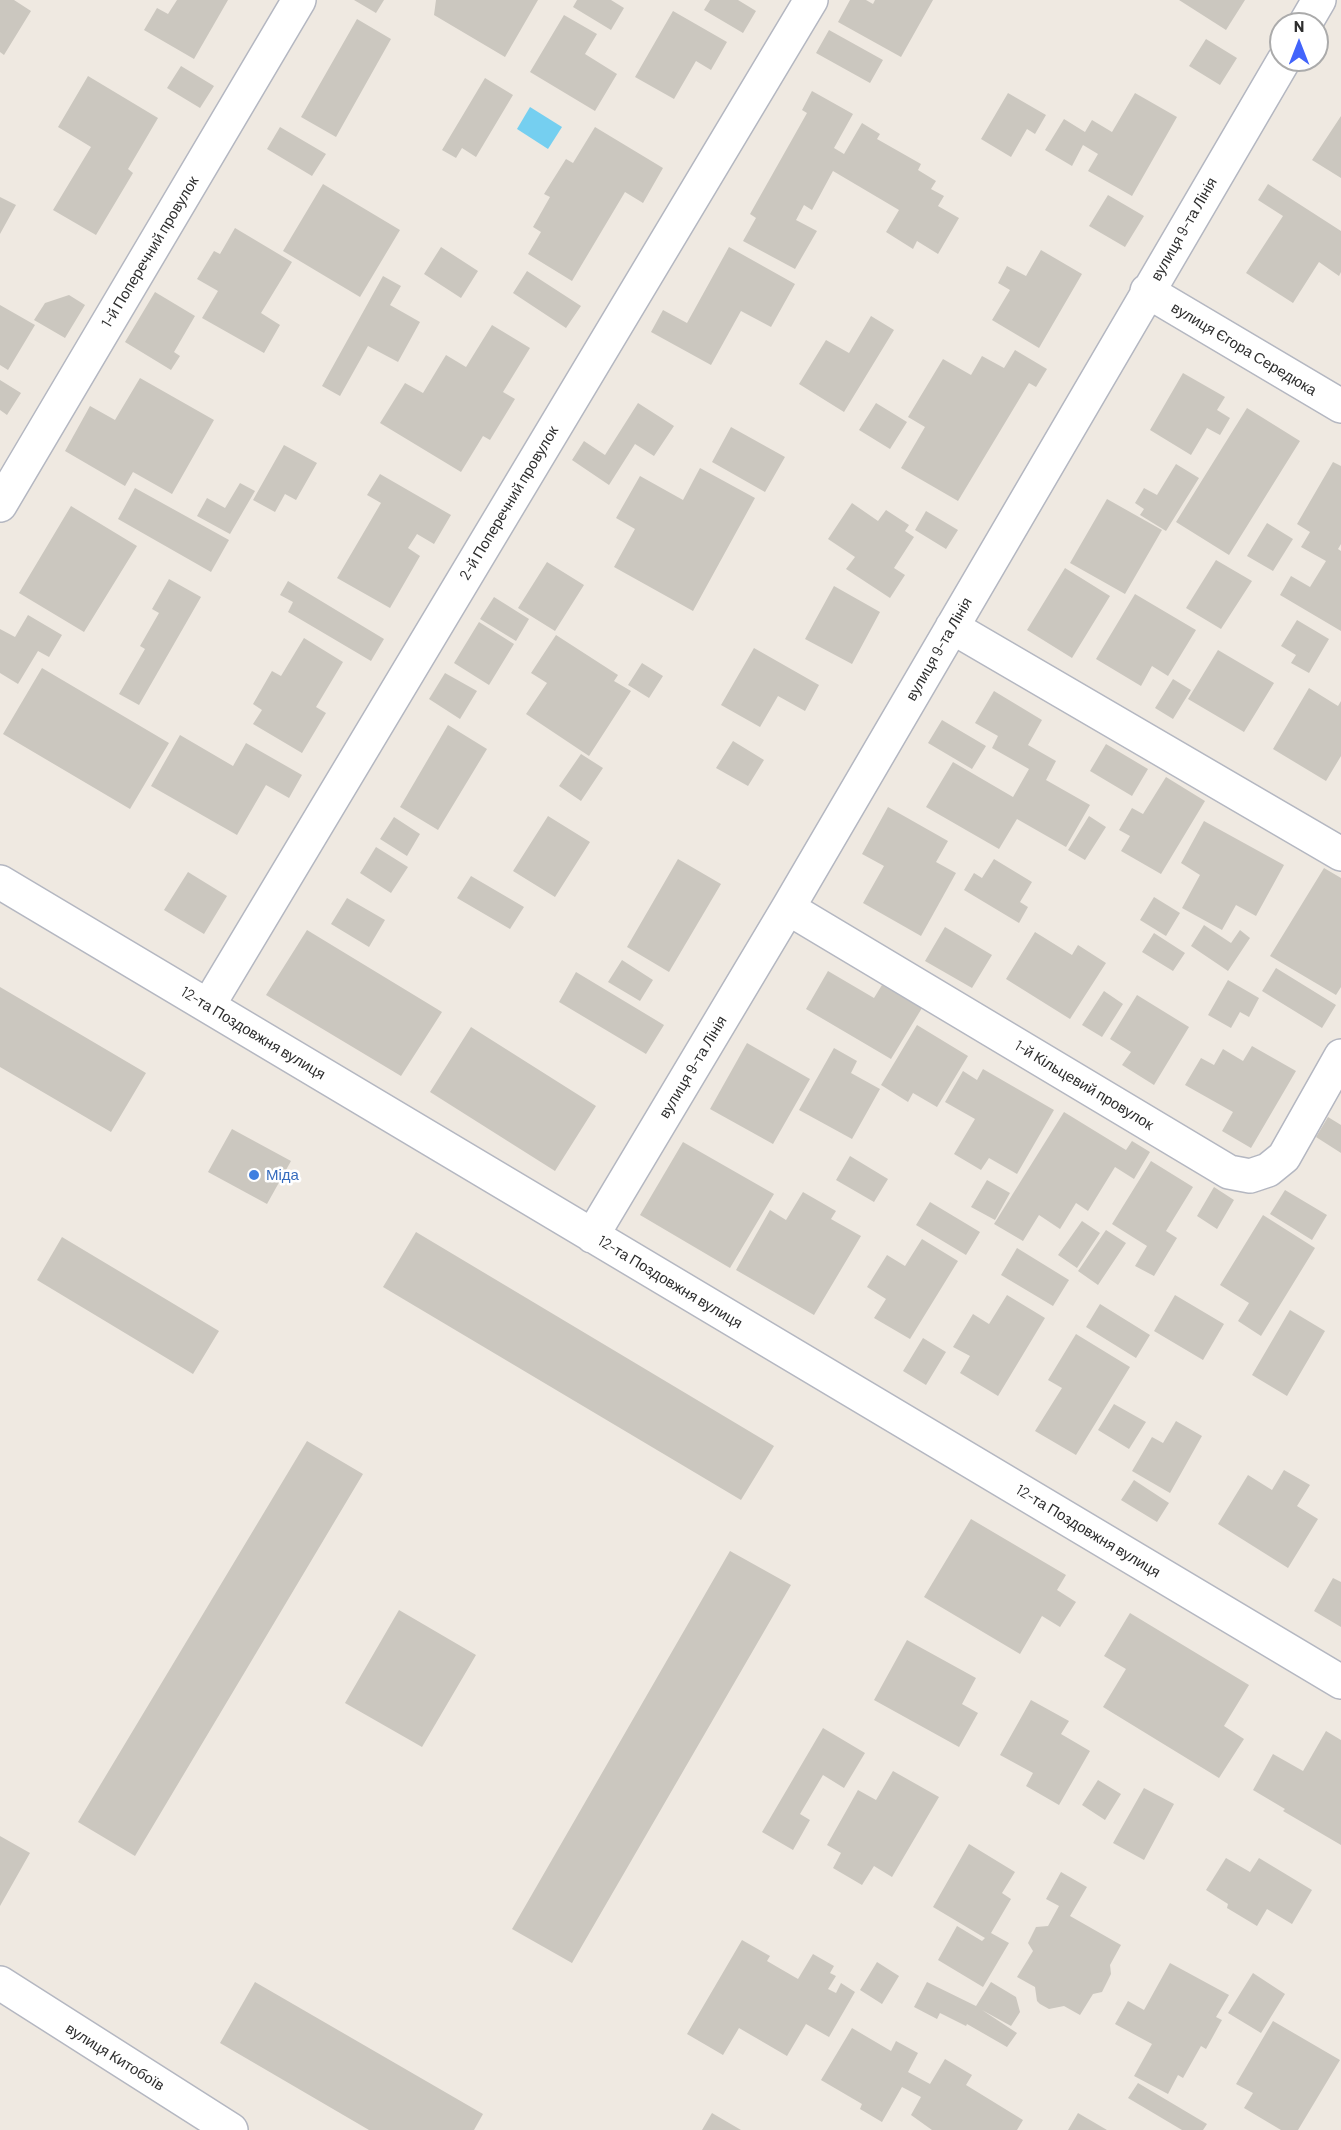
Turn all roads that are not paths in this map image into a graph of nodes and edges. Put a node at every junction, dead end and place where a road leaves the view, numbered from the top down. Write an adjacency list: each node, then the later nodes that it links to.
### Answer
1 (299, 0): 6 (street, 1-й Поперечний провулок)
2 (811, 0): 11 (street, 2-й Поперечний провулок)
3 (1277, 72): 4 (street, вулиця 9-та Лінія)
4 (1148, 291): 5 (street, вулиця Єгора Середюка); 7 (street, вулиця 9-та Лінія)
5 (1341, 406)
6 (0, 505)
7 (952, 627): 8 (street); 10 (street, вулиця 9-та Лінія)
8 (1341, 854)
9 (0, 882): 11 (street, 12-та Поздовжня вулиця)
10 (788, 908): 12 (street, 1-й Кільцевий провулок); 13 (street, вулиця 9-та Лінія)
11 (208, 1006): 13 (street, 12-та Поздовжня вулиця)
12 (1341, 1056)
13 (592, 1236): 14 (street, 12-та Поздовжня вулиця)
14 (1341, 1682)
15 (0, 1983): 16 (street, вулиця Китобоїв)
16 (231, 2130)

